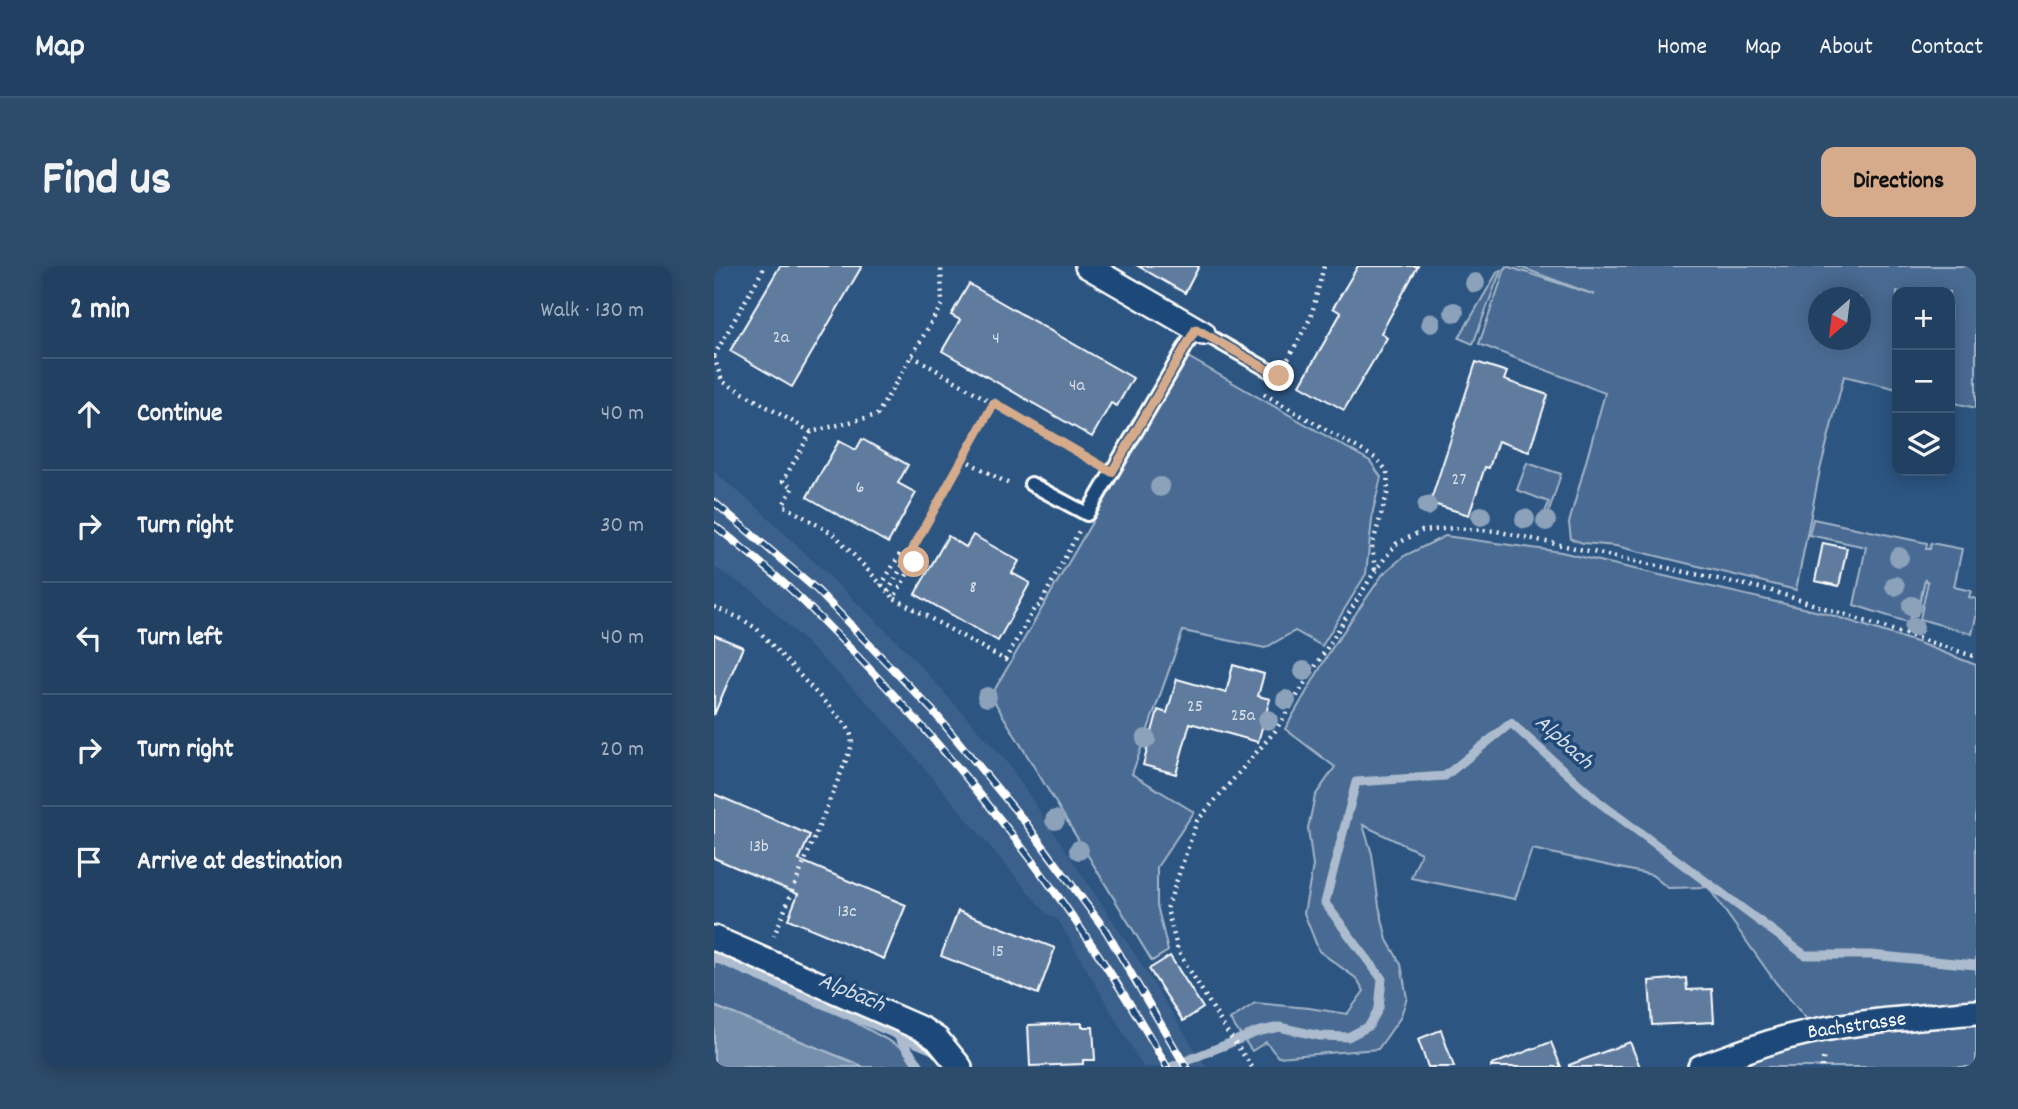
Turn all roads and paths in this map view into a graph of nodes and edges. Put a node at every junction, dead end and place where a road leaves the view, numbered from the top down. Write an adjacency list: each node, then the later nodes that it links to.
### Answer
1 (765, 266): 6 (path)
2 (941, 266): 7 (path)
3 (1087, 266): 5 (street)
4 (1324, 266): 8 (path)
5 (1200, 331): 8 (lane); 13 (lane)
6 (714, 356): 11 (path)
7 (912, 356): 10 (path); 11 (path)
8 (1279, 376)
9 (1263, 394): 19 (path)
10 (994, 403): 12 (path); 13 (path)
11 (811, 432): 20 (path)
12 (963, 459): 14 (path); 17 (path)
13 (1112, 472): 16 (lane)
14 (1009, 484)
15 (1031, 484): 16 (lane)
16 (1087, 514): 22 (path)
17 (910, 553): 20 (path); 22 (path)
18 (905, 561): 21 (path)
19 (1376, 571): 24 (path); 29 (path)
20 (881, 586): 21 (path)
21 (888, 592): 22 (path)
22 (894, 598)
23 (714, 607): 26 (path)
24 (1976, 657)
25 (714, 938): 26 (street)
26 (765, 960): 28 (street)
27 (1976, 1013): 30 (street, Bachstrasse)
28 (955, 1060)
29 (1250, 1064)
30 (1700, 1067)

